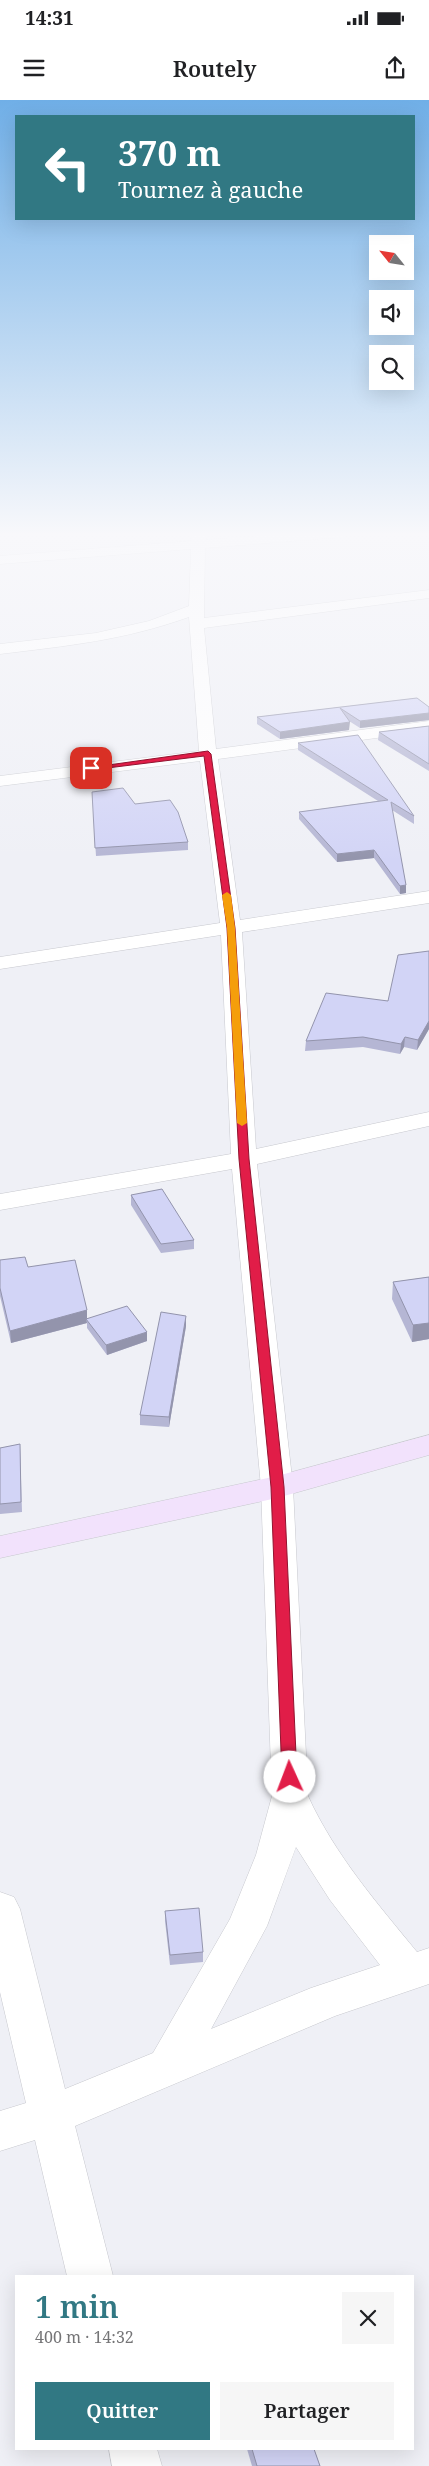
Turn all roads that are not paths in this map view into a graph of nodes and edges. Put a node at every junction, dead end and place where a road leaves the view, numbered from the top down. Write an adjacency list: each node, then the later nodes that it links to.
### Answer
1 (66, 641): 3 (street)
2 (197, 641): 5 (street)
3 (0, 649)
4 (429, 726): 5 (street)
5 (208, 754): 6 (street); 8 (street)
6 (0, 781)
7 (429, 897): 8 (street)
8 (231, 928): 9 (street); 11 (street)
9 (0, 963)
10 (429, 1119): 11 (street)
11 (244, 1159): 12 (street); 14 (street)
12 (0, 1202)
13 (429, 1445): 14 (street)
14 (277, 1487): 15 (street); 16 (street)
15 (0, 1547)
16 (290, 1796): 18 (street); 19 (street)
17 (0, 1909): 20 (street)
18 (419, 1970): 19 (street)
19 (168, 2066): 20 (street)
20 (49, 2116): 21 (street); 22 (street)
21 (0, 2131)
22 (90, 2275)
23 (133, 2450): 24 (street)
24 (137, 2466)

